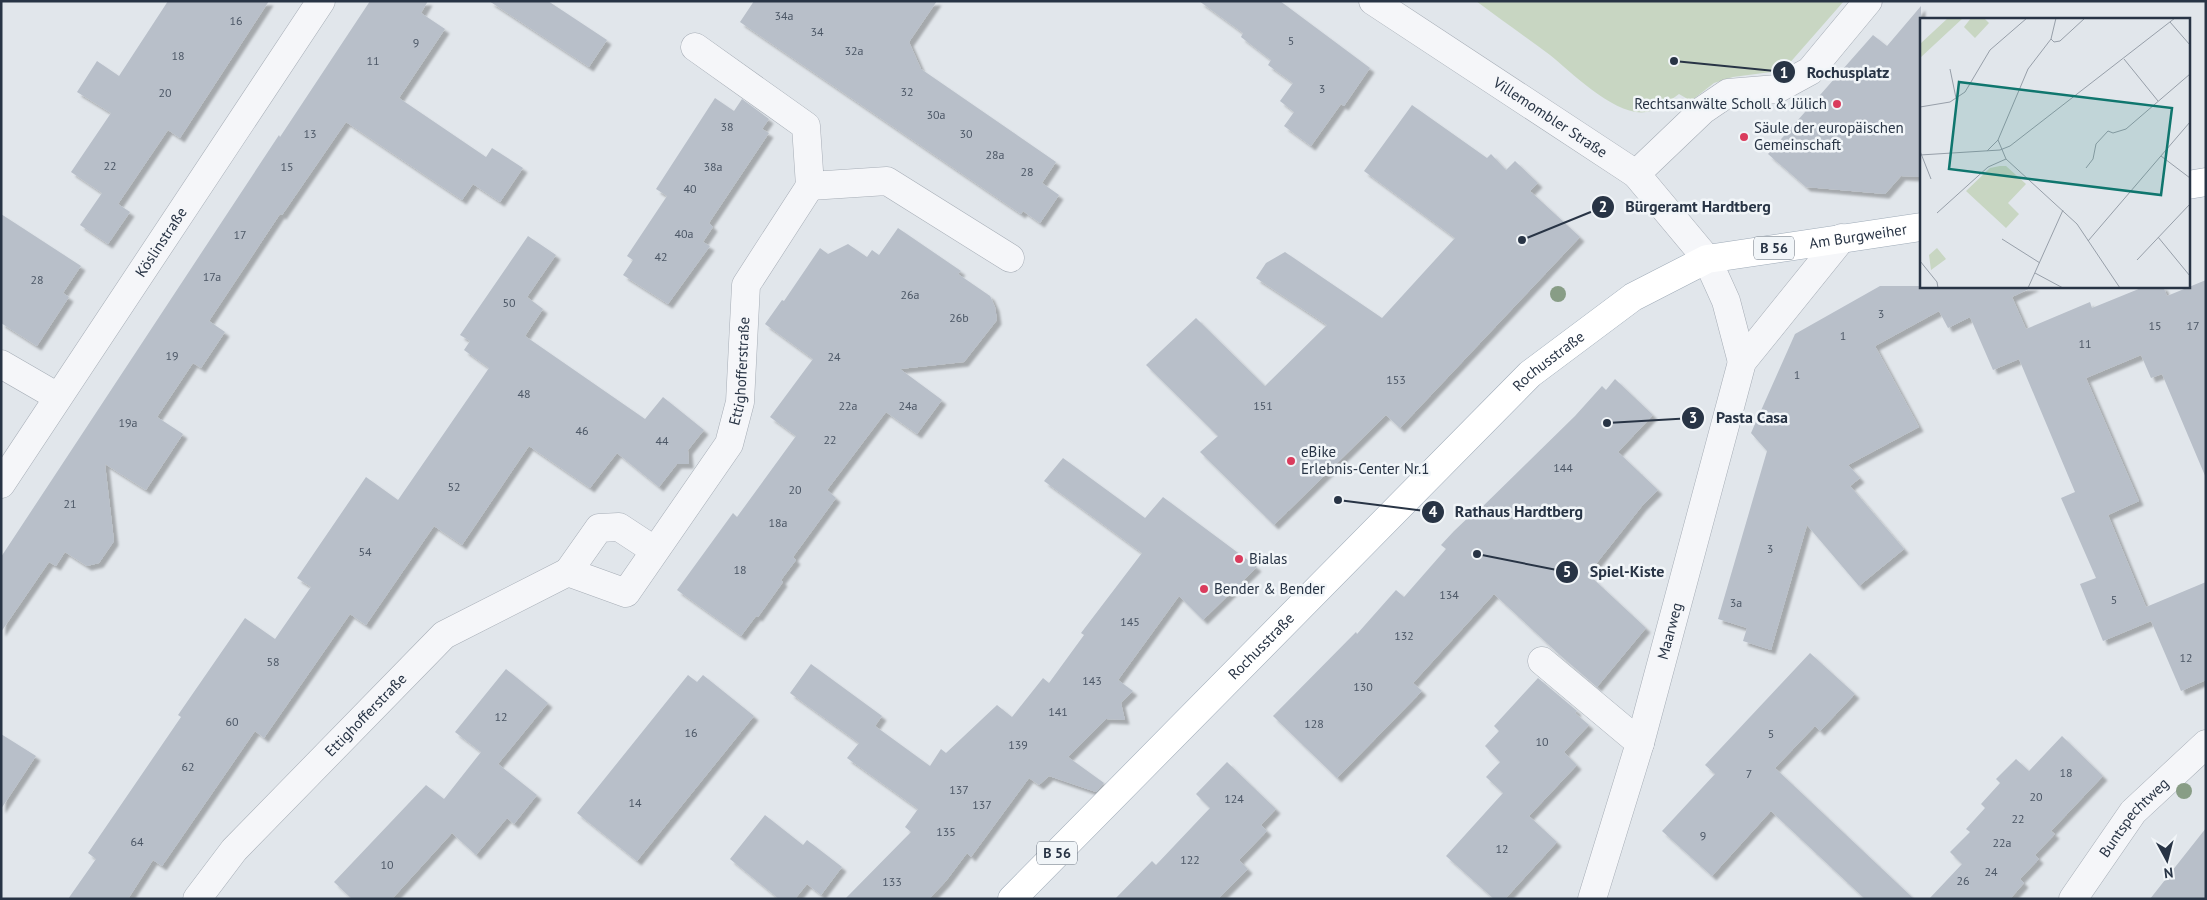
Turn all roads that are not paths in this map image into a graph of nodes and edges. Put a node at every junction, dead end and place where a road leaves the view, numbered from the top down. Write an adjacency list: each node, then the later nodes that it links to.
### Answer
1 (321, 1): 15 (street, Köslinstraße)
2 (1373, 1): 5 (street, Villemombler Straße)
3 (1868, 1): 5 (street)
4 (695, 47): 8 (street)
5 (1636, 174): 12 (street, Villemombler Straße)
6 (2206, 182): 7 (main road)
7 (2190, 185)
8 (810, 186): 11 (street); 17 (street, Ettighofferstraße)
9 (1920, 227): 10 (main road, Am Burgweiher / B 56)
10 (1842, 238): 12 (main road, Am Burgweiher / B 56); 13 (street, Maarweg)
11 (1010, 258)
12 (1706, 259): 13 (street, Maarweg); 23 (main road, Rochusstraße / B 56)
13 (1742, 362): 20 (street, Maarweg)
14 (1, 364): 15 (street)
15 (58, 398): 16 (street, Köslinstraße)
16 (1, 484)
17 (654, 550): 18 (street, Ettighofferstraße); 18 (street, Ettighofferstraße)
18 (568, 572): 22 (street, Ettighofferstraße)
19 (1542, 661): 20 (street)
20 (1640, 743): 24 (street, Maarweg)
21 (2206, 744): 25 (street, Buntspechtweg)
22 (197, 899)
23 (1012, 899)
24 (1592, 899)
25 (2072, 899)

